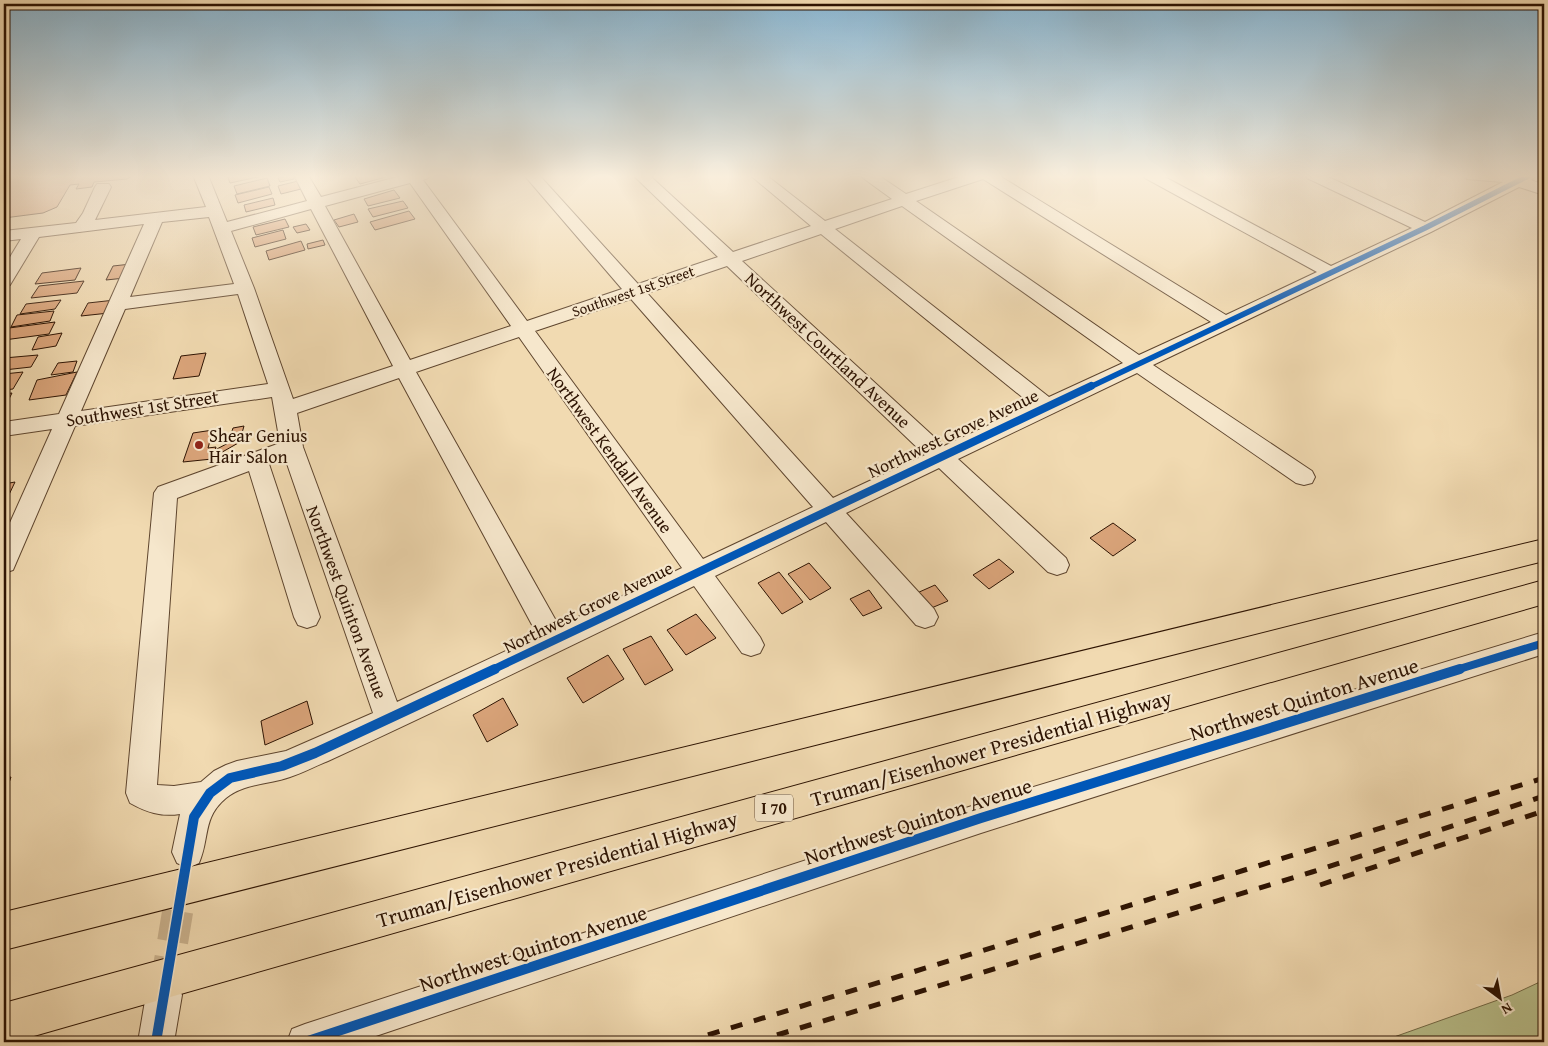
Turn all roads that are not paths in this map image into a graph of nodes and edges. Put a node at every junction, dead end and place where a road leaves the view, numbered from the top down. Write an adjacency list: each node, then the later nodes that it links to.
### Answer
1 (84, 224): 16 (street)
2 (111, 224): 16 (street)
3 (153, 224): 26 (street)
4 (221, 224): 24 (street, Northwest Quinton Avenue)
5 (327, 224): 30 (street)
6 (450, 224): 28 (street, Northwest Kendall Avenue)
7 (575, 224): 25 (street)
8 (694, 224): 21 (street, Northwest Courtland Avenue)
9 (819, 224): 17 (street)
10 (833, 224): 17 (street, Southwest 1st Street)
11 (938, 224): 29 (street)
12 (1066, 224): 27 (street)
13 (1240, 224): 22 (street)
14 (1416, 224): 18 (street)
15 (1433, 224): 18 (street, Northwest Grove Avenue)
16 (82, 227): 19 (street)
17 (823, 227): 21 (street, Southwest 1st Street); 32 (street)
18 (1425, 228): 22 (street, Northwest Grove Avenue)
19 (34, 232): 20 (street); 23 (street)
20 (4, 236)
21 (731, 258): 25 (street, Southwest 1st Street); 36 (street, Northwest Courtland Avenue)
22 (1329, 272): 27 (street, Northwest Grove Avenue)
23 (4, 281)
24 (246, 288): 26 (street); 31 (street, Northwest Quinton Avenue)
25 (635, 290): 28 (street, Southwest 1st Street); 39 (street)
26 (117, 304): 33 (street)
27 (1224, 322): 29 (street, Northwest Grove Avenue)
28 (522, 328): 30 (street, Southwest 1st Street); 43 (street, Northwest Kendall Avenue)
29 (1136, 363): 32 (street, Northwest Grove Avenue); 38 (street)
30 (404, 368): 31 (street, Southwest 1st Street); 47 (street)
31 (283, 399): 33 (street, Southwest 1st Street); 35 (street, Northwest Quinton Avenue)
32 (1047, 406): 36 (street, Northwest Grove Avenue)
33 (65, 420): 34 (street, Southwest 1st Street); 41 (street)
34 (4, 428)
35 (292, 447): 37 (street); 50 (street, Northwest Quinton Avenue)
36 (941, 456): 39 (street, Northwest Grove Avenue); 42 (street, Northwest Courtland Avenue)
37 (257, 460): 45 (street); 51 (street)
38 (1304, 477)
39 (830, 509): 43 (street, Northwest Grove Avenue); 46 (street)
40 (1544, 550): 53 (highway)
41 (4, 562)
42 (1056, 565)
43 (698, 571): 47 (street, Northwest Grove Avenue); 49 (street, Northwest Kendall Avenue)
44 (1544, 592): 55 (highway, Truman/Eisenhower Presidential Highway / I 70)
45 (307, 617)
46 (925, 617)
47 (554, 641): 50 (street, Northwest Grove Avenue)
48 (1544, 643): 57 (street, Northwest Quinton Avenue)
49 (751, 645)
50 (389, 719): 51 (street, Northwest Quinton Avenue)
51 (208, 795): 52 (street, Northwest Quinton Avenue)
52 (188, 852)
53 (4, 931)
54 (164, 995): 56 (street)
55 (4, 1024)
56 (156, 1042)
57 (306, 1042)

